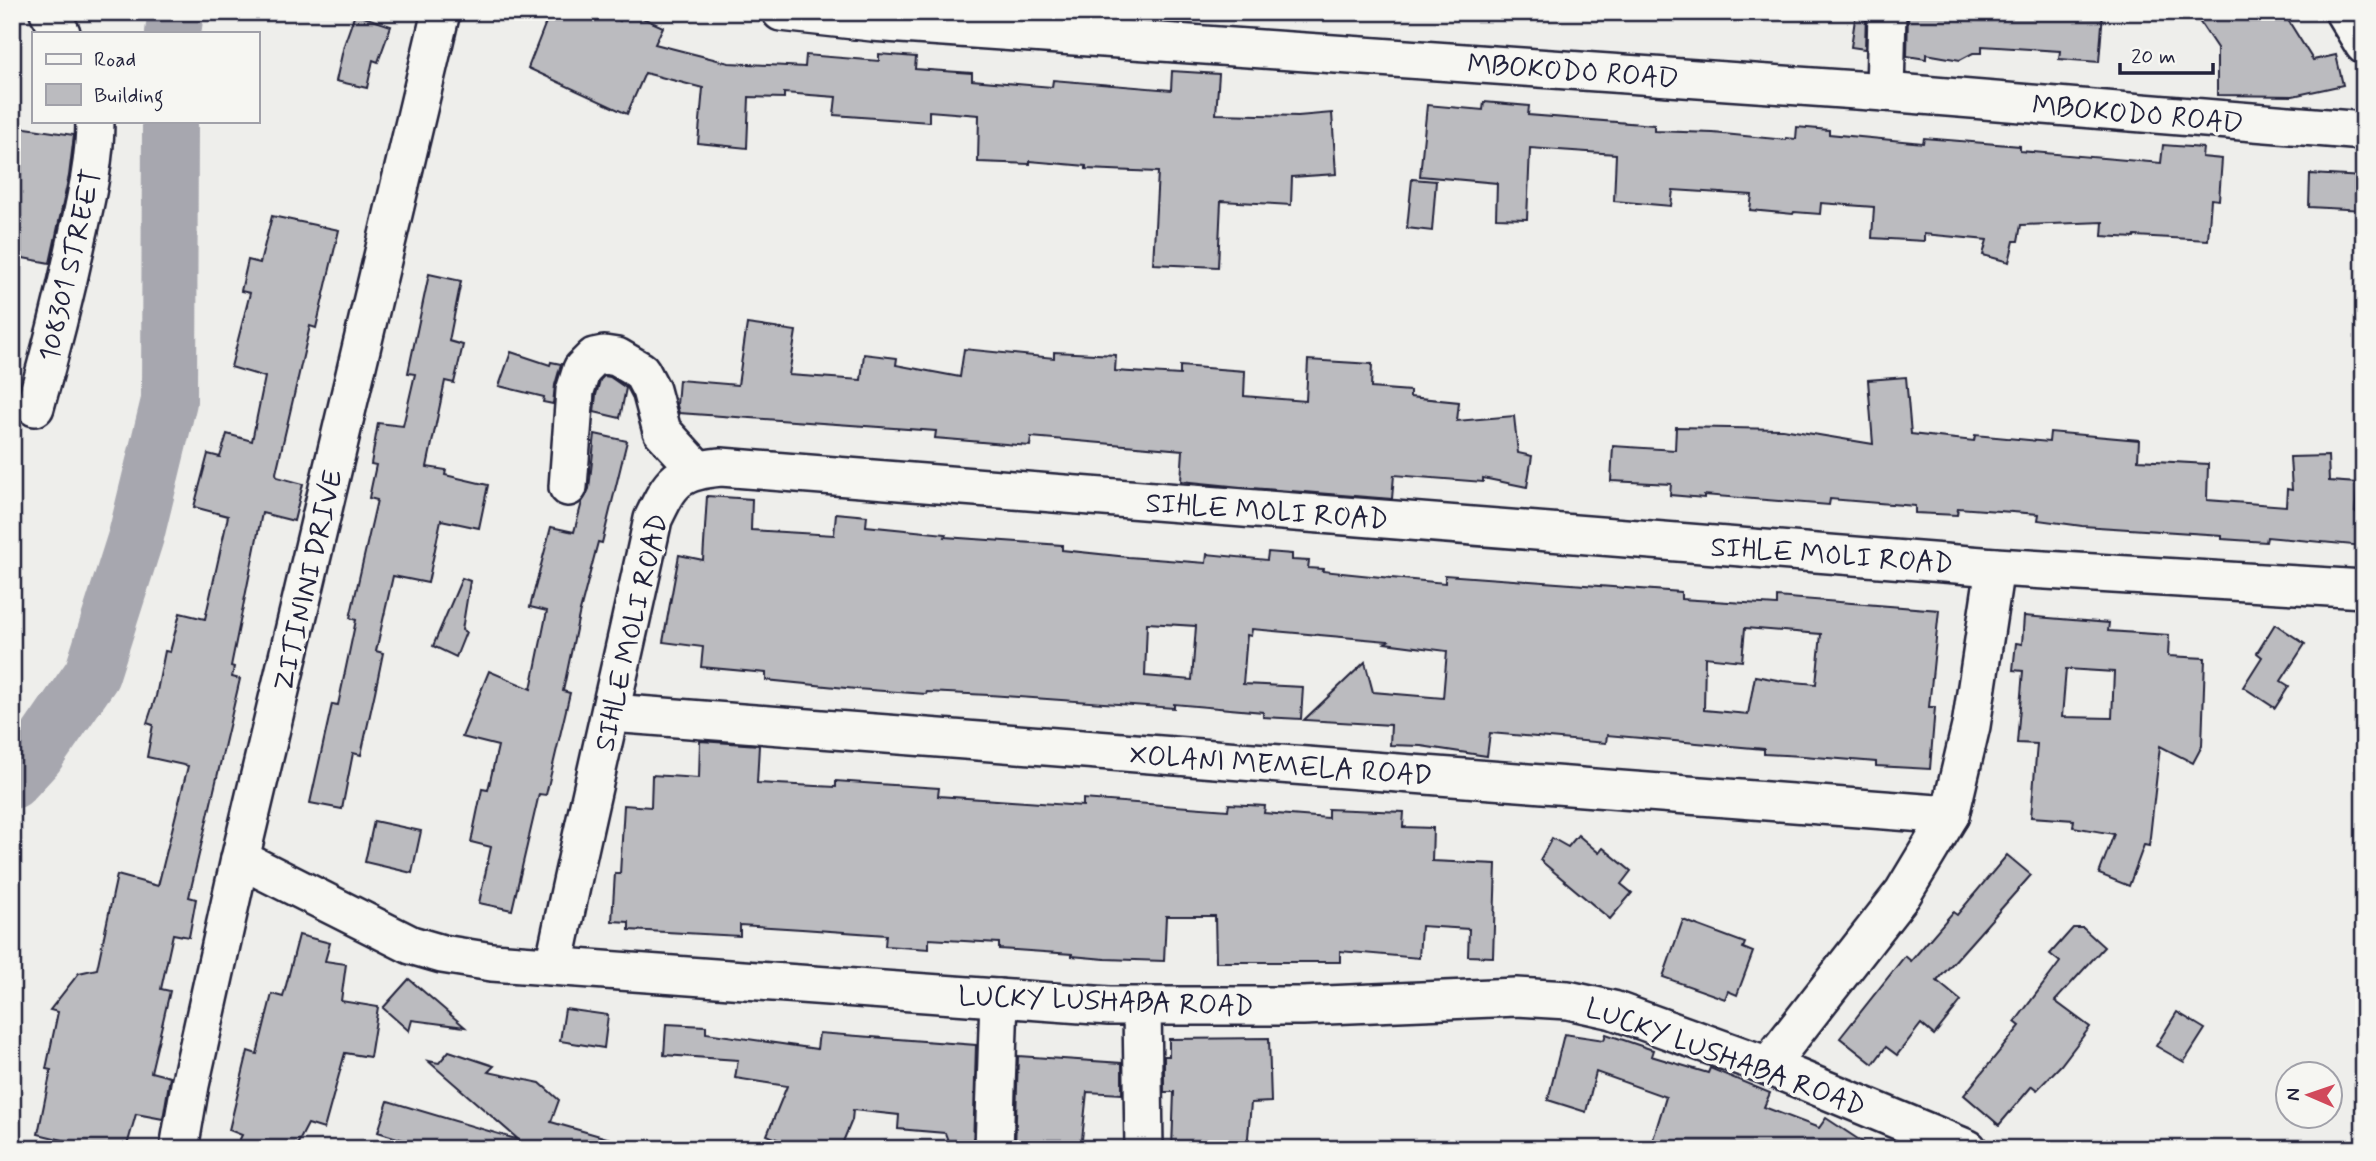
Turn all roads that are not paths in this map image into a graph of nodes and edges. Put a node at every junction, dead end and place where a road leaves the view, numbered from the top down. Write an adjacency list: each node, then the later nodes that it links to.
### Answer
1 (49, 12): 7 (street)
2 (440, 12): 19 (street, ZITININI DRIVE)
3 (781, 12): 6 (street, MBOKODO ROAD)
4 (1887, 12): 9 (street)
5 (2344, 12): 8 (street)
6 (875, 17): 9 (street, MBOKODO ROAD)
7 (60, 32)
8 (2364, 45)
9 (1885, 92): 11 (street, MBOKODO ROAD)
10 (95, 122): 12 (street, 108301 STREET)
11 (2364, 131)
12 (35, 407)
13 (697, 469): 14 (street); 15 (street, SIHLE MOLI ROAD); 17 (street, SIHLE MOLI ROAD)
14 (568, 487)
15 (1995, 567): 16 (street, SIHLE MOLI ROAD); 18 (street)
16 (2364, 589)
17 (611, 713): 18 (street, XOLANI MEMELA ROAD); 20 (street, SIHLE MOLI ROAD)
18 (1950, 816): 23 (street)
19 (240, 859): 20 (street, LUCKY LUSHABA ROAD); 24 (street, ZITININI DRIVE)
20 (554, 966): 21 (street, LUCKY LUSHABA ROAD)
21 (999, 998): 22 (street, LUCKY LUSHABA ROAD); 25 (street)
22 (1142, 1007): 23 (street, LUCKY LUSHABA ROAD); 26 (street)
23 (1768, 1066): 27 (street, LUCKY LUSHABA ROAD)
24 (179, 1149)
25 (994, 1149)
26 (1144, 1149)
27 (1968, 1149)

